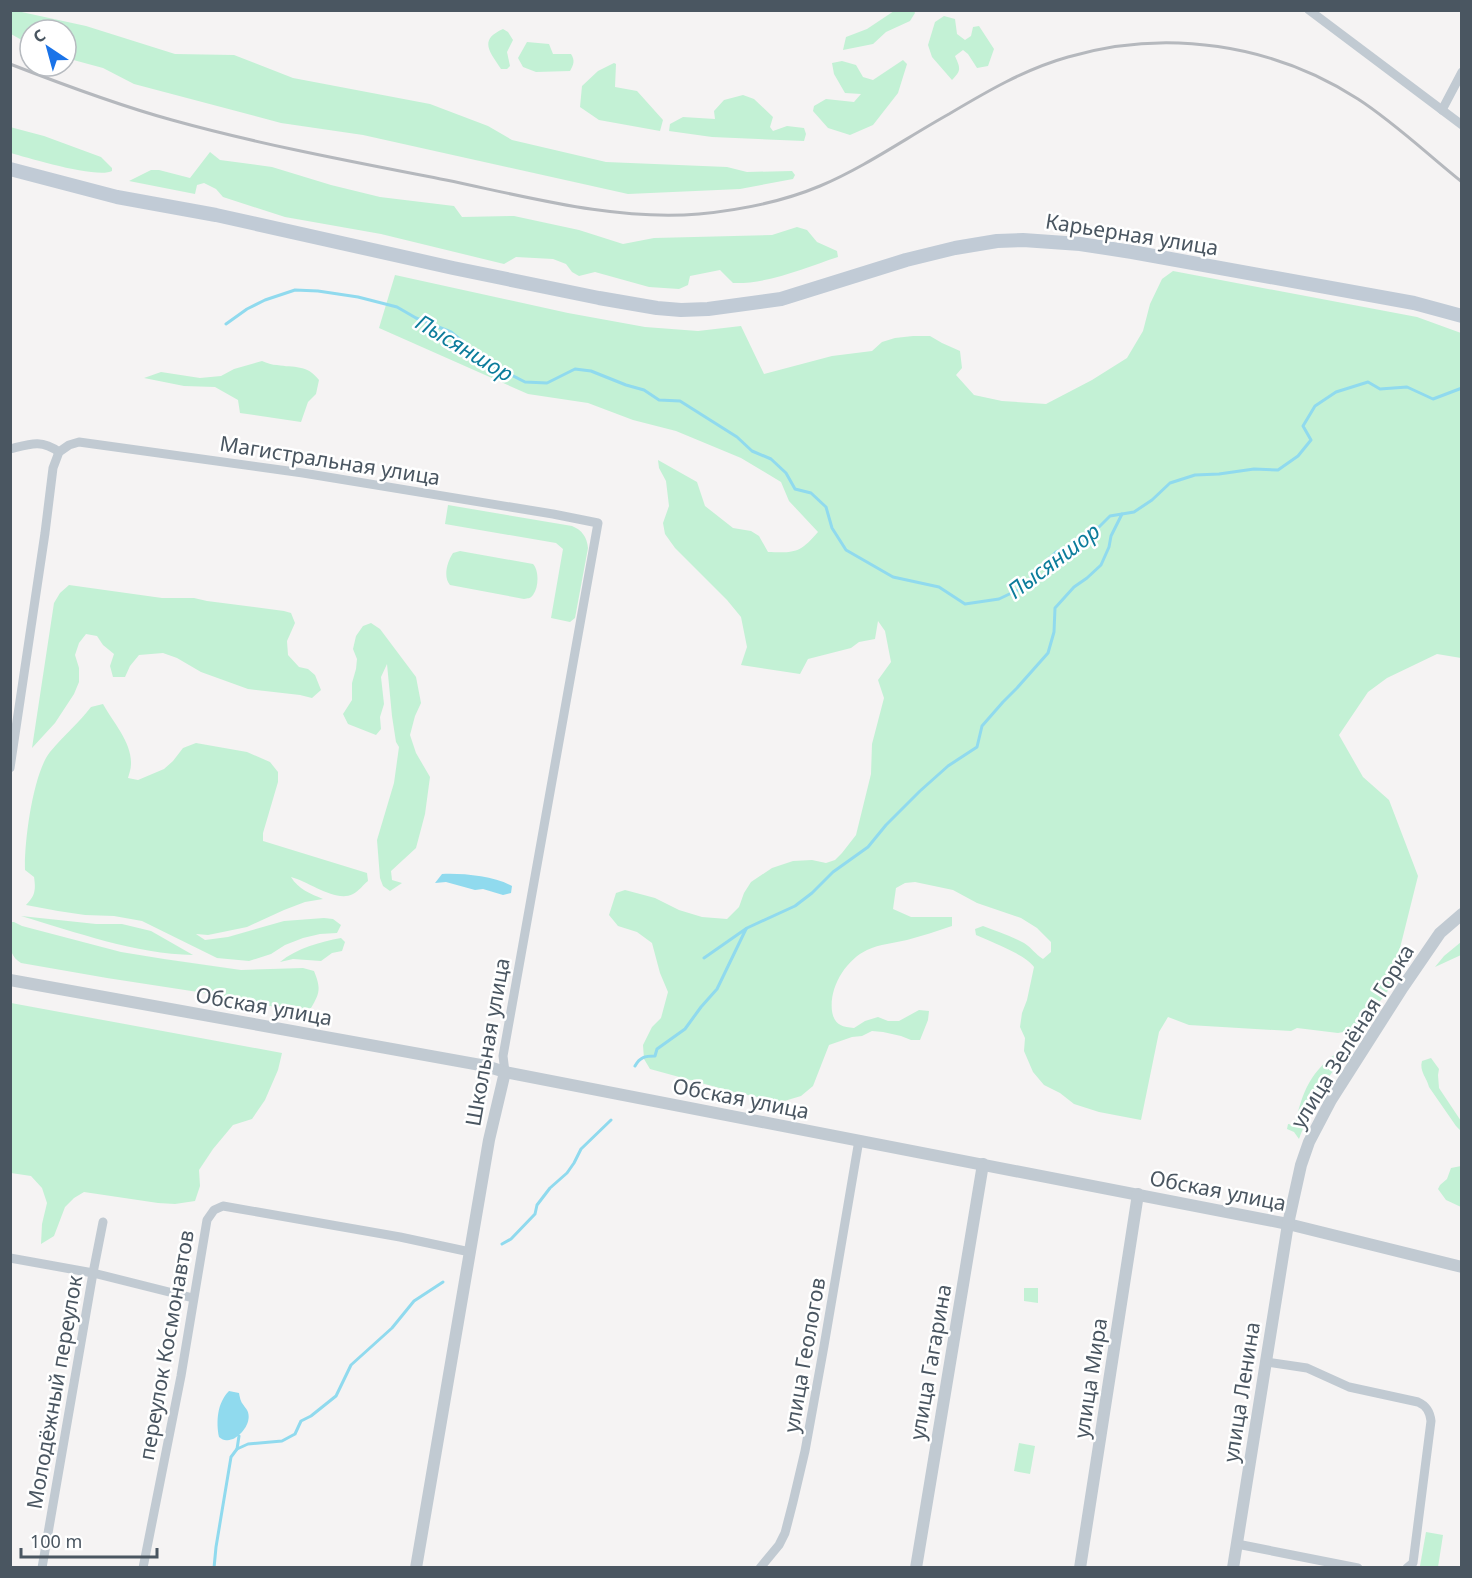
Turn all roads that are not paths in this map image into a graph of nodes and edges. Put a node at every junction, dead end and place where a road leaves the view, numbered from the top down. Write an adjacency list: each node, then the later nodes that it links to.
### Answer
1 (1309, 10): 3 (street)
2 (1461, 72): 3 (street)
3 (1442, 110): 4 (street)
4 (1461, 125)
5 (10, 169): 6 (main road, Карьерная улица)
6 (1461, 316)
7 (10, 449): 8 (street)
8 (59, 452): 9 (street, Магистральная улица); 10 (street)
9 (598, 523): 13 (street, Школьная улица)
10 (10, 768)
11 (1461, 915): 18 (street, улица Зелёная Горка)
12 (10, 980): 13 (street, Обская улица)
13 (506, 1072): 14 (street, Обская улица); 19 (street, Школьная улица)
14 (859, 1140): 15 (street, Обская улица); 29 (street, улица Геологов)
15 (983, 1164): 16 (street, Обская улица); 30 (street, улица Гагарина)
16 (1138, 1194): 18 (street, Обская улица); 31 (street, улица Мира)
17 (103, 1222): 22 (street, Молодёжный переулок)
18 (1288, 1224): 21 (street, Обская улица); 24 (street, улица Ленина)
19 (470, 1252): 23 (street, переулок Космонавтов); 28 (street, Школьная улица)
20 (10, 1258): 22 (street)
21 (1461, 1267)
22 (93, 1273): 23 (street); 26 (street, Молодёжный переулок)
23 (193, 1298): 27 (street, переулок Космонавтов)
24 (1267, 1362): 25 (street, улица Ленина); 34 (street)
25 (1237, 1544): 32 (street, улица Ленина); 33 (street)
26 (42, 1568)
27 (143, 1568)
28 (416, 1568)
29 (760, 1568)
30 (916, 1568)
31 (1080, 1568)
32 (1233, 1568)
33 (1358, 1568)
34 (1407, 1568)

